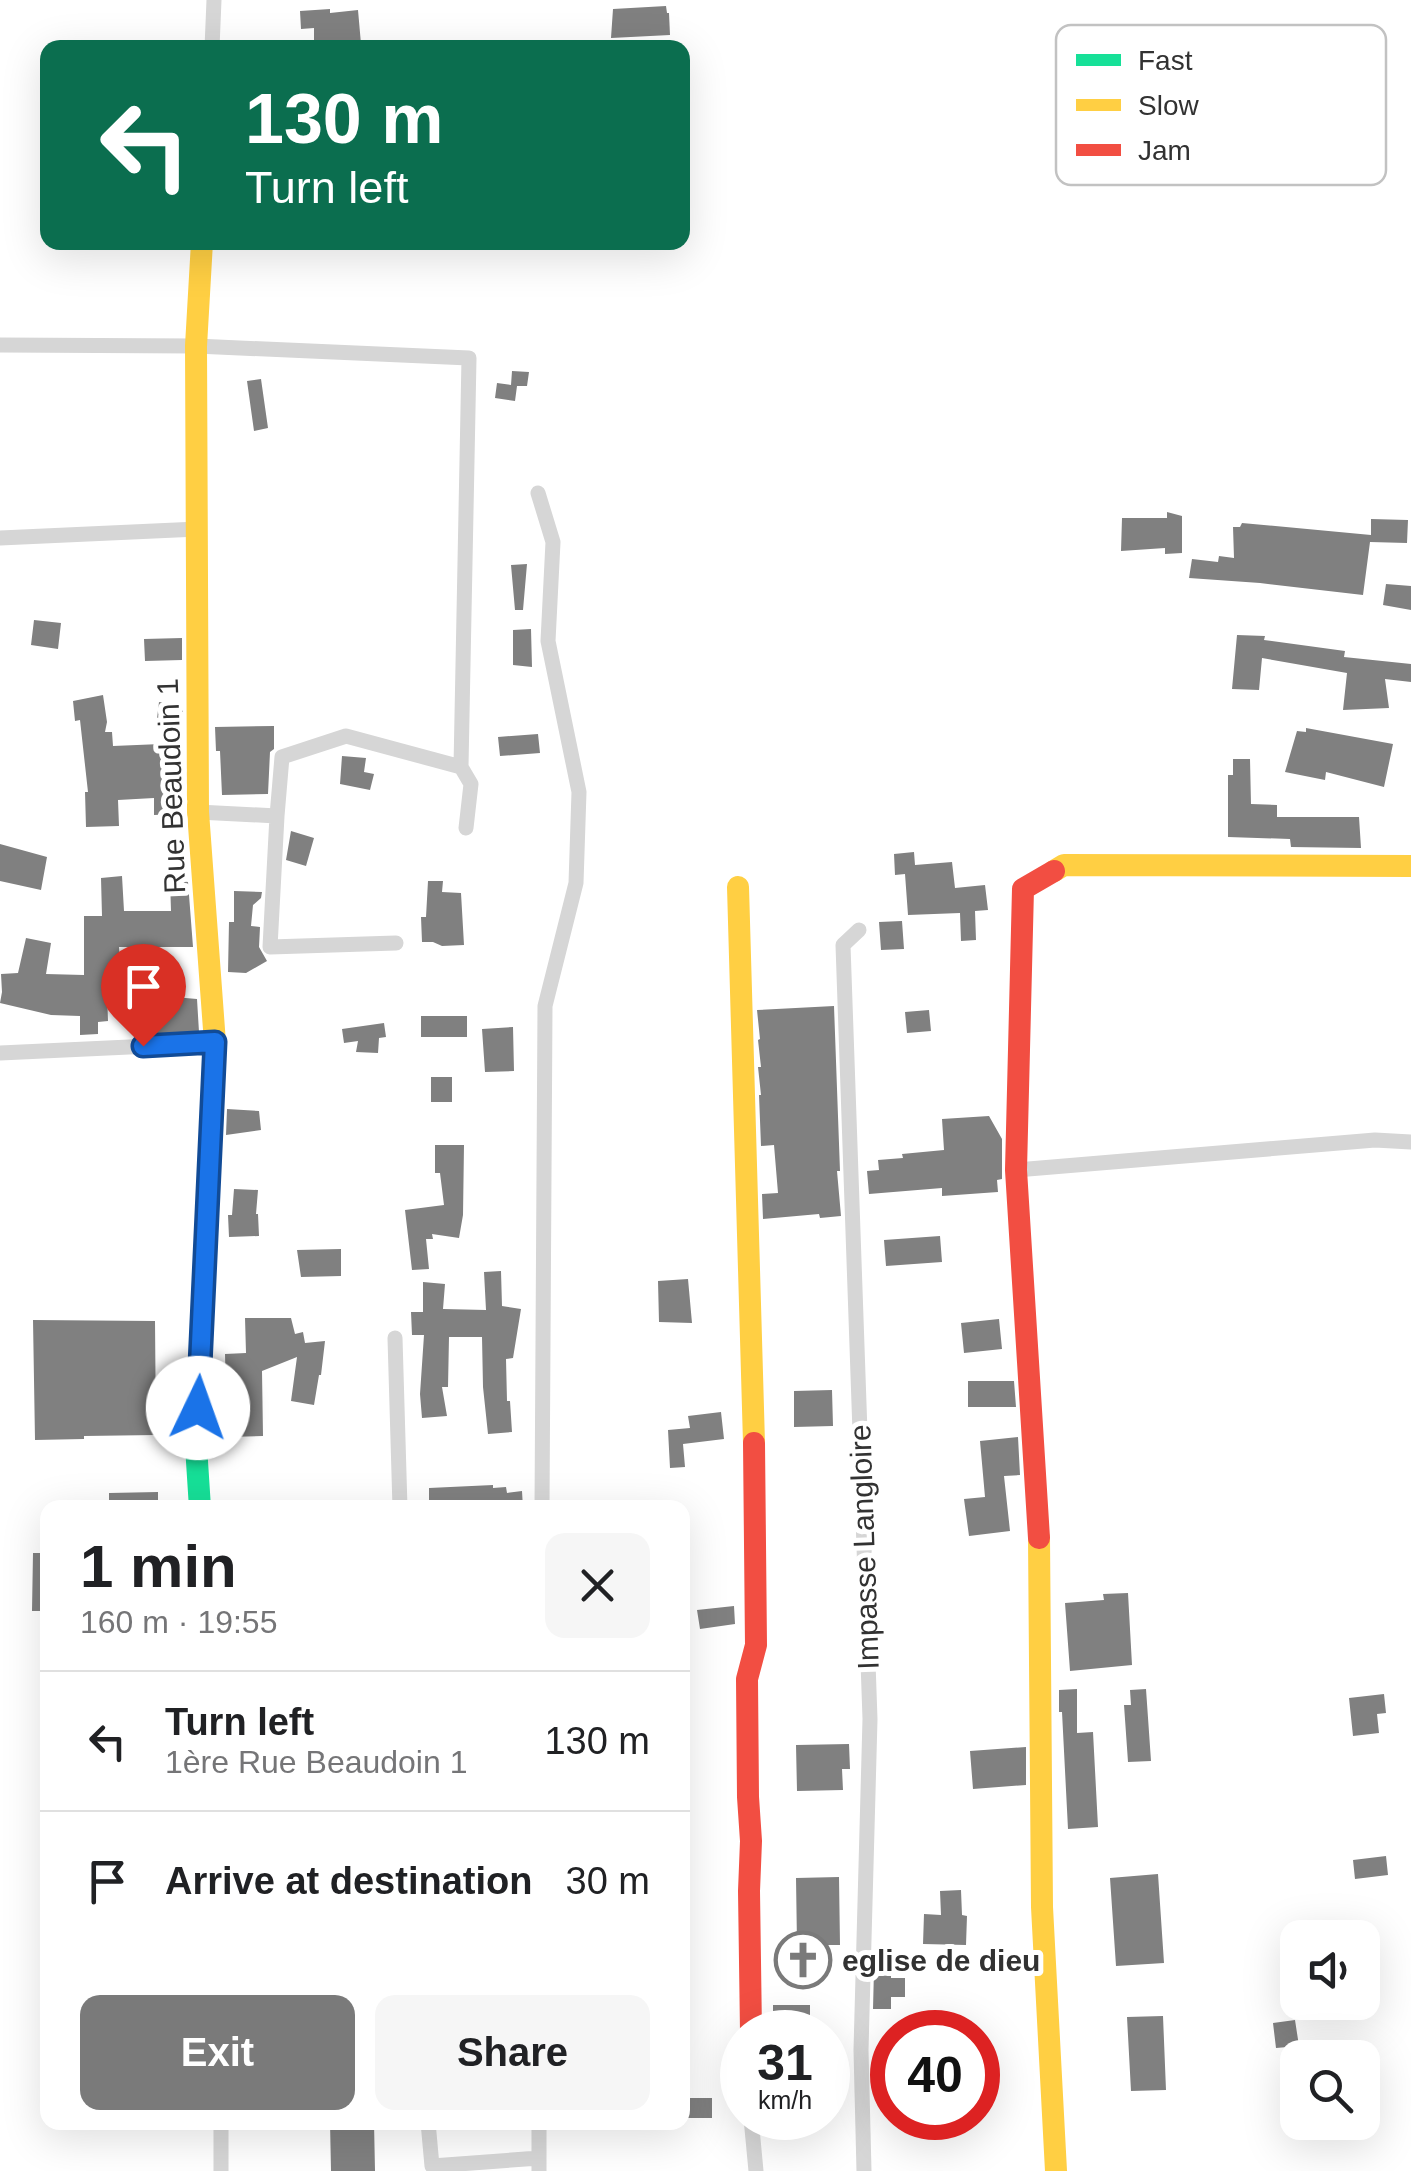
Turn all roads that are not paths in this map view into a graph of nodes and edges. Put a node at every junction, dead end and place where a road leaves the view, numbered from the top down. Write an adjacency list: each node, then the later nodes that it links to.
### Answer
1 (214, 0): 2 (street)
2 (212, 40)
3 (202, 250): 5 (street, Rue Beaudoin 1)
4 (0, 345): 5 (street)
5 (196, 346): 7 (street, Rue Beaudoin 1); 9 (street)
6 (538, 493): 24 (street)
7 (198, 528): 8 (street); 10 (street, Rue Beaudoin 1)
8 (0, 538)
9 (461, 767): 11 (street); 12 (street)
10 (198, 812): 11 (street); 17 (street, Rue Beaudoin 1)
11 (277, 816): 16 (street)
12 (466, 828)
13 (1411, 866): 20 (street)
14 (738, 887): 25 (street)
15 (859, 930): 33 (street, Impasse Langloire)
16 (396, 943)
17 (215, 1042): 18 (street); 22 (street, Rue Beaudoin 1)
18 (0, 1054)
19 (1411, 1142): 20 (street)
20 (1016, 1170): 34 (street)
21 (395, 1338): 23 (street)
22 (199, 1500)
23 (400, 1500)
24 (542, 1500)
25 (752, 2010)
26 (221, 2130): 31 (street)
27 (429, 2130): 30 (street)
28 (539, 2130): 30 (street)
29 (753, 2140): 32 (street)
30 (539, 2164)
31 (221, 2171)
32 (756, 2171)
33 (864, 2171)
34 (1056, 2171)

